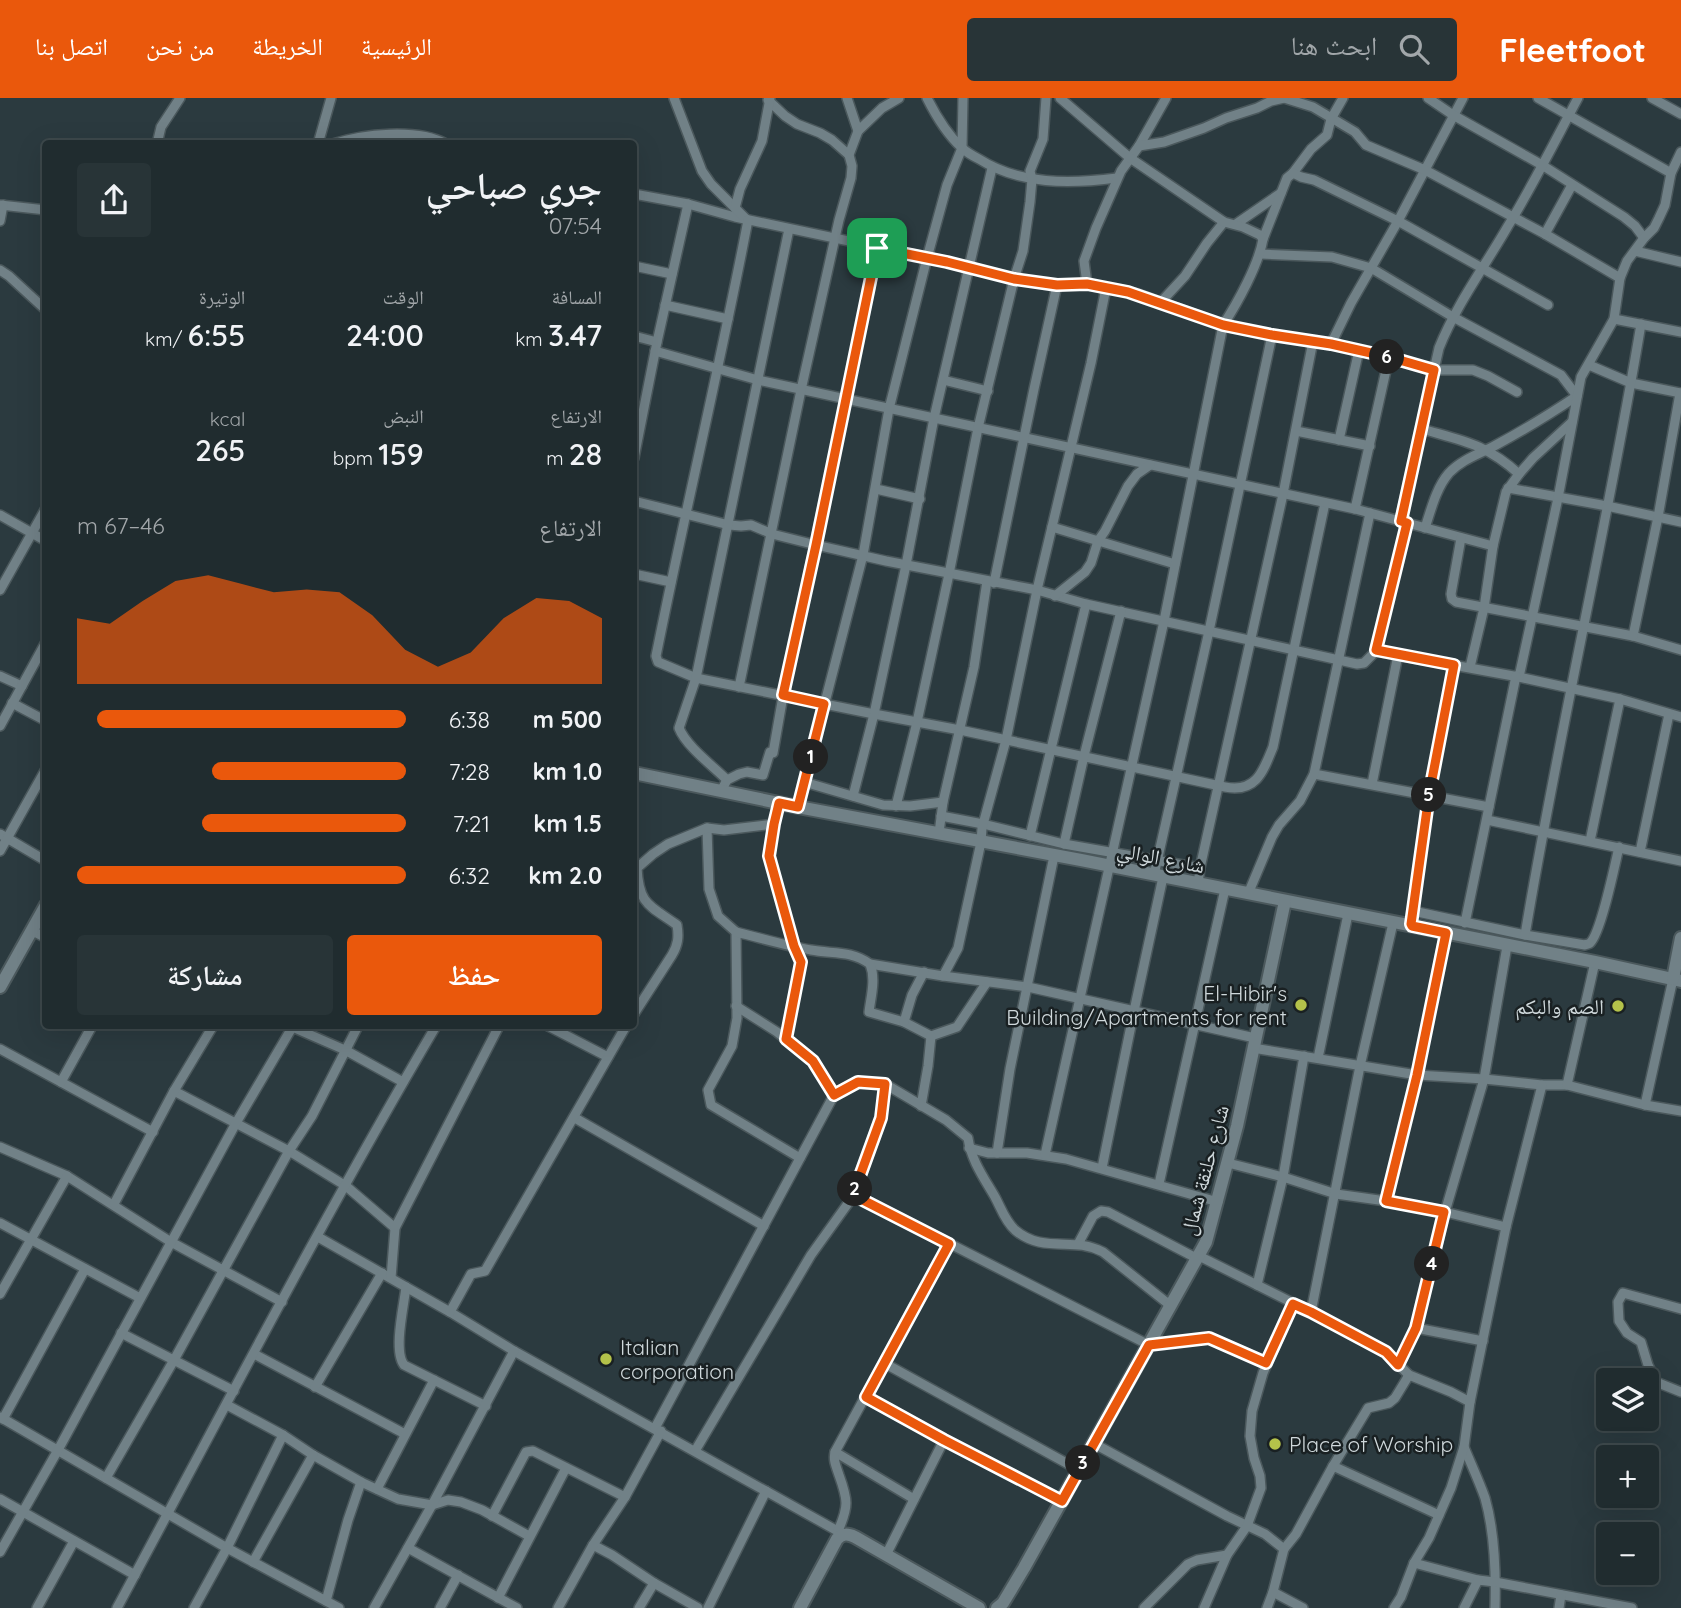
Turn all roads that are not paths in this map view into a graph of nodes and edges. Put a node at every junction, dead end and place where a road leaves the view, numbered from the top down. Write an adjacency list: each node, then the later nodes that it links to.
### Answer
1 (180, 98): 25 (street)
2 (331, 98): 26 (street)
3 (674, 98): 45 (street)
4 (847, 98): 23 (street)
5 (899, 98): 23 (street)
6 (927, 98): 29 (street)
7 (963, 98): 29 (street)
8 (1046, 98): 39 (street)
9 (1060, 98): 32 (street)
10 (1166, 98): 28 (street)
11 (1284, 98): 22 (street); 28 (street)
12 (1343, 98): 22 (street)
13 (1428, 98): 21 (street)
14 (1463, 98): 21 (street)
15 (1538, 98): 20 (street)
16 (1578, 98): 20 (street)
17 (1652, 98): 19 (street)
18 (769, 99): 31 (street); 45 (street)
19 (1681, 114)
20 (1569, 115): 33 (street); 37 (street)
21 (1453, 116): 33 (street); 35 (street)
22 (1331, 119): 35 (street); 36 (street)
23 (858, 131): 31 (street)
24 (411, 139): 27 (street)
25 (158, 140)
26 (318, 140)
27 (354, 140)
28 (1139, 146): 32 (street)
29 (962, 149): 34 (street); 61 (street)
30 (1681, 152): 37 (street)
31 (849, 155): 55 (street)
32 (1130, 158): 38 (street); 51 (street)
33 (1542, 165): 40 (street); 47 (street)
34 (992, 168): 39 (street); 64 (street)
35 (1424, 170): 47 (street); 50 (street)
36 (1293, 173): 41 (street); 50 (street)
37 (1671, 173): 56 (street)
38 (1117, 178): 39 (street); 71 (street)
39 (1032, 179): 70 (street)
40 (1572, 184): 54 (street); 56 (street)
41 (1281, 193): 52 (street); 57 (street)
42 (637, 195): 43 (street)
43 (688, 204): 48 (street); 68 (street)
44 (1, 205): 46 (street); 49 (street)
45 (735, 208): 48 (street)
46 (42, 210)
47 (1513, 218): 54 (street); 66 (street)
48 (748, 220): 53 (street); 79 (street)
49 (0, 221)
50 (1398, 221): 65 (street); 66 (street)
51 (1224, 222): 52 (street); 74 (street)
52 (1236, 224): 57 (street)
53 (789, 229): 55 (street); 94 (street)
54 (1545, 234): 69 (street)
55 (835, 238): 58 (street); 97 (street)
56 (1644, 238): 59 (street)
57 (1263, 239): 60 (street)
58 (877, 248): 61 (street); 102 (street)
59 (1635, 251): 62 (street); 69 (street)
60 (1261, 254): 65 (street); 82 (street)
61 (927, 258): 64 (street); 103 (street)
62 (1681, 262)
63 (637, 267): 68 (street)
64 (970, 268): 70 (street); 95 (street)
65 (1371, 268): 78 (street); 87 (street)
66 (1483, 269): 77 (street); 78 (street)
67 (0, 270): 75 (street)
68 (672, 274): 76 (street)
69 (1620, 278): 80 (street)
70 (1014, 279): 72 (street); 98 (street)
71 (1087, 284): 72 (street); 73 (street)
72 (1057, 285): 109 (street)
73 (1106, 288): 74 (street); 113 (street)
74 (1160, 303): 82 (street)
75 (42, 305)
76 (665, 305): 79 (street); 88 (street)
77 (1548, 305)
78 (1453, 317): 93 (street); 101 (street)
79 (728, 319): 92 (street)
80 (1614, 319): 81 (street); 91 (street)
81 (1641, 324): 83 (street); 96 (street)
82 (1223, 325): 84 (street); 116 (street)
83 (1681, 332)
84 (1272, 335): 86 (street); 118 (street)
85 (637, 337): 88 (street)
86 (1313, 341): 87 (street); 108 (street)
87 (1331, 344): 89 (street)
88 (656, 346): 92 (street); 111 (street)
89 (1359, 350): 90 (street); 110 (street)
90 (1389, 357): 93 (street); 112 (street)
91 (1589, 365): 96 (street); 101 (street)
92 (718, 369): 94 (street); 129 (street)
93 (1434, 370): 99 (street); 107 (street)
94 (758, 380): 97 (street); 135 (street)
95 (943, 380): 98 (street); 104 (street)
96 (1631, 383): 100 (street); 126 (street)
97 (801, 390): 102 (street); 139 (street)
98 (988, 391): 106 (street)
99 (1517, 392)
100 (1681, 393): 132 (street)
101 (1577, 396): 105 (street); 114 (street)
102 (846, 400): 103 (street); 143 (street)
103 (889, 409): 104 (street); 120 (street)
104 (934, 418): 106 (street); 123 (street)
105 (1572, 422): 117 (street); 122 (street)
106 (978, 428): 109 (street); 148 (street)
107 (1422, 429): 114 (street); 133 (street)
108 (1296, 431): 110 (street); 121 (street)
109 (1024, 437): 113 (street); 151 (street)
110 (1339, 440): 112 (street)
111 (637, 443)
112 (1370, 446): 127 (street)
113 (1072, 447): 115 (street); 136 (street)
114 (1488, 450): 117 (street); 137 (street)
115 (1150, 465): 116 (street); 142 (street)
116 (1193, 474): 118 (street); 146 (street)
117 (1519, 474): 119 (street)
118 (1240, 484): 121 (street); 161 (street)
119 (1508, 488): 122 (street); 144 (street)
120 (876, 489): 123 (street); 145 (street)
121 (1283, 494): 125 (street); 163 (street)
122 (1558, 498): 126 (street); 158 (street)
123 (920, 499): 147 (street)
124 (637, 502): 129 (street)
125 (1325, 503): 127 (street); 167 (street)
126 (1607, 506): 132 (street); 160 (street)
127 (1355, 509): 128 (street)
128 (1370, 513): 133 (street); 169 (street)
129 (686, 514): 135 (street); 150 (street)
130 (0, 515): 138 (street)
131 (42, 515): 138 (street)
132 (1658, 517): 134 (street); 162 (street)
133 (1404, 522): 137 (street); 165 (street)
134 (1681, 522)
135 (729, 524): 139 (street); 174 (street)
136 (1052, 527): 142 (street); 153 (street)
137 (1425, 528): 140 (street)
138 (32, 533): 141 (street); 152 (street)
139 (772, 534): 143 (street); 176 (street)
140 (1461, 538): 144 (street); 156 (street)
141 (42, 539)
142 (1098, 541): 146 (street); 154 (street)
143 (816, 545): 145 (street); 178 (street)
144 (1493, 546): 156 (street)
145 (863, 555): 147 (street); 181 (street)
146 (1175, 564): 159 (street)
147 (906, 565): 148 (street); 182 (street)
148 (949, 573): 151 (street); 186 (street)
149 (637, 575): 150 (street)
150 (671, 582): 174 (street)
151 (991, 582): 153 (street); 188 (street)
152 (0, 590)
153 (1037, 590): 154 (street); 189 (street)
154 (1055, 596): 155 (street)
155 (1086, 604): 157 (street); 190 (street)
156 (1484, 608): 158 (street); 171 (street)
157 (1121, 611): 159 (street); 191 (street)
158 (1532, 618): 160 (street); 173 (street)
159 (1164, 621): 161 (street); 192 (street)
160 (1583, 626): 162 (street); 177 (street)
161 (1209, 631): 163 (street); 195 (street)
162 (1633, 636): 166 (street)
163 (1251, 641): 167 (street); 200 (street)
164 (42, 650): 175 (street)
165 (1376, 650): 168 (street); 169 (street)
166 (1681, 650)
167 (1294, 651): 169 (street); 200 (street)
168 (1398, 655): 170 (street); 198 (street)
169 (1338, 661): 194 (street)
170 (1454, 665): 171 (street); 201 (street)
171 (1471, 667): 173 (street)
172 (0, 676): 175 (street)
173 (1517, 677): 177 (street); 207 (street)
174 (696, 678): 176 (street); 199 (street)
175 (22, 687): 180 (street)
176 (739, 687): 178 (street)
177 (1570, 688): 179 (street); 212 (street)
178 (783, 695): 181 (street); 199 (street)
179 (1620, 699): 183 (street); 217 (street)
180 (12, 703): 185 (street); 187 (street)
181 (824, 704): 182 (street); 196 (street)
182 (874, 714): 186 (street); 202 (street)
183 (1670, 714): 184 (street); 222 (street)
184 (1681, 717)
185 (42, 719)
186 (917, 722): 188 (street); 205 (street)
187 (0, 726)
188 (960, 730): 189 (street); 203 (street)
189 (1006, 740): 190 (street); 214 (street)
190 (1051, 749): 191 (street); 216 (street)
191 (1084, 756): 192 (street); 218 (street)
192 (1130, 767): 195 (street); 221 (street)
193 (637, 773): 199 (main road, شارع الوالي)
194 (1314, 774): 198 (street); 234 (street)
195 (1177, 777): 200 (street); 225 (street)
196 (804, 782): 202 (street); 206 (street)
197 (42, 783): 215 (street)
198 (1372, 784): 201 (street)
199 (724, 785): 204 (main road, شارع الوالي)
200 (1218, 785): 229 (street)
201 (1429, 795): 207 (street); 238 (street)
202 (853, 796): 205 (street)
203 (943, 802): 205 (street); 208 (street)
204 (779, 803): 206 (main road, شارع الوالي); 210 (street)
205 (897, 806)
206 (798, 807): 213 (main road, شارع الوالي)
207 (1489, 807): 209 (street)
208 (941, 816): 213 (street); 214 (street)
209 (1487, 820): 212 (street); 240 (street)
210 (774, 824): 211 (street); 247 (street)
211 (708, 828): 227 (street); 242 (street)
212 (1544, 831): 217 (street); 244 (street)
213 (939, 833): 214 (main road, شارع الوالي)
214 (982, 833): 216 (street); 223 (main road, شارع الوالي); 252 (street)
215 (4, 836): 220 (street); 224 (street)
216 (1030, 836): 218 (street)
217 (1590, 841): 219 (street)
218 (1064, 844): 221 (street)
219 (1619, 847): 222 (street); 244 (street)
220 (0, 851)
221 (1113, 852): 225 (street); 228 (street)
222 (1640, 852): 226 (street)
223 (1054, 856): 228 (main road, شارع الوالي); 256 (street)
224 (42, 858)
225 (1157, 860): 229 (street); 230 (street)
226 (1681, 861)
227 (637, 867)
228 (1110, 867): 230 (main road, شارع الوالي); 257 (street)
229 (1200, 868): 232 (street)
230 (1158, 876): 232 (main road, شارع الوالي); 260 (street)
231 (637, 881): 259 (street)
232 (1198, 884): 233 (main road, شارع الوالي)
233 (1224, 889): 234 (main road, شارع الوالي); 262 (street)
234 (1248, 894): 235 (main road, شارع الوالي)
235 (1285, 901): 237 (main road, شارع الوالي); 274 (main road, شارع حلنقة شمال)
236 (42, 912): 241 (main road)
237 (1348, 914): 239 (main road, شارع الوالي); 279 (street)
238 (1412, 919): 239 (main road, شارع الوالي); 240 (street); 243 (main road, شارع الوالي)
239 (1392, 923): 280 (street)
240 (1465, 923): 244 (street)
241 (31, 930): 245 (street); 254 (main road)
242 (736, 932): 247 (street); 258 (street)
243 (1446, 933): 248 (main road, شارع الوالي); 281 (street)
244 (1525, 934)
245 (42, 936)
246 (1681, 938): 253 (main road)
247 (794, 946): 250 (street); 273 (street)
248 (1507, 946): 249 (main road, شارع الوالي); 282 (street)
249 (1595, 962): 253 (main road, شارع الوالي); 287 (street)
250 (870, 964): 251 (street); 261 (street)
251 (924, 972): 252 (street); 261 (street)
252 (943, 976): 255 (street)
253 (1677, 980): 290 (street)
254 (1, 981)
255 (987, 982): 256 (street); 272 (street)
256 (1028, 987): 257 (street); 299 (street)
257 (1080, 999): 260 (street); 300 (street)
258 (736, 1006): 273 (street); 301 (street)
259 (637, 1008)
260 (1134, 1011): 262 (street); 303 (street)
261 (904, 1022): 272 (street)
262 (1195, 1024): 274 (street); 306 (street)
263 (90, 1029): 283 (street)
264 (211, 1029): 288 (street)
265 (290, 1029): 294 (street)
266 (299, 1029): 276 (street)
267 (356, 1029): 276 (street)
268 (434, 1029): 284 (street)
269 (497, 1029): 317 (street)
270 (554, 1029): 278 (street)
271 (624, 1029): 278 (street)
272 (931, 1036): 291 (street)
273 (786, 1039): 289 (street)
274 (1254, 1043): 277 (street); 302 (main road, شارع حلنقة شمال)
275 (0, 1049): 283 (street)
276 (345, 1050): 284 (street); 298 (street)
277 (1304, 1056): 279 (street); 305 (street)
278 (608, 1057): 293 (street)
279 (1318, 1059): 280 (street)
280 (1360, 1066): 281 (street); 308 (street)
281 (1417, 1075): 282 (street); 310 (street)
282 (1484, 1079): 286 (street); 313 (street)
283 (61, 1082): 295 (street)
284 (404, 1082): 307 (street)
285 (885, 1084): 289 (street); 291 (street); 309 (street)
286 (1542, 1085): 287 (street); 316 (street)
287 (1567, 1085): 290 (street)
288 (174, 1091): 294 (street); 295 (street)
289 (834, 1095): 301 (street)
290 (1645, 1105): 292 (street)
291 (921, 1106): 297 (street)
292 (1681, 1111)
293 (575, 1118): 315 (street); 335 (street)
294 (236, 1123): 298 (street); 320 (street)
295 (153, 1132): 312 (street)
296 (0, 1147): 304 (street)
297 (969, 1148): 299 (street); 322 (street)
298 (289, 1151): 307 (street); 325 (street)
299 (997, 1153): 300 (street)
300 (1045, 1155): 303 (street)
301 (800, 1158): 315 (street)
302 (1228, 1163): 305 (street); 311 (main road, شارع حلنقة شمال)
303 (1102, 1168): 306 (street)
304 (67, 1176): 312 (street); 319 (street)
305 (1283, 1177): 308 (street); 327 (street)
306 (1159, 1184): 311 (street)
307 (346, 1186): 317 (street); 318 (street)
308 (1336, 1194): 310 (street); 336 (street)
309 (853, 1195): 321 (street); 364 (street)
310 (1386, 1201): 313 (street)
311 (1218, 1202): 323 (main road, شارع حلنقة شمال)
312 (114, 1205): 320 (street)
313 (1444, 1212): 316 (street); 337 (street)
314 (0, 1223): 319 (street)
315 (764, 1226): 357 (street)
316 (1506, 1227): 339 (street)
317 (395, 1228): 326 (street)
318 (318, 1237): 326 (street); 331 (street)
319 (31, 1240): 324 (street); 329 (street)
320 (171, 1241): 325 (street); 330 (street)
321 (949, 1244): 340 (street); 344 (street)
322 (1078, 1244): 323 (street); 333 (street)
323 (1198, 1257): 327 (street); 333 (main road, شارع حلنقة شمال)
324 (85, 1269): 330 (street); 356 (street)
325 (224, 1270): 331 (street); 343 (street)
326 (386, 1276): 328 (street); 349 (street)
327 (1257, 1285): 332 (street)
328 (406, 1287): 335 (street); 348 (street)
329 (0, 1294)
330 (141, 1298): 338 (street)
331 (282, 1302): 342 (street)
332 (1293, 1304): 336 (street); 345 (street)
333 (1171, 1306): 340 (main road, شارع حلنقة شمال)
334 (1681, 1309): 351 (street)
335 (450, 1312): 341 (street)
336 (1311, 1312): 346 (street)
337 (1416, 1328): 339 (street); 346 (street)
338 (121, 1333): 343 (street); 363 (street)
339 (1483, 1341): 353 (street)
340 (1149, 1345): 345 (street); 361 (main road, شارع حلنقة شمال)
341 (514, 1350): 355 (street); 357 (street)
342 (254, 1354): 349 (street); 350 (street)
343 (174, 1360): 350 (street); 370 (street)
344 (884, 1363): 352 (street); 369 (street)
345 (1266, 1363): 383 (street)
346 (1398, 1365): 347 (street)
347 (1409, 1375): 353 (street); 367 (street)
348 (434, 1380): 355 (street); 358 (street)
349 (316, 1387): 358 (street)
350 (234, 1391): 354 (street)
351 (1681, 1392)
352 (866, 1397): 360 (street); 365 (street)
353 (1470, 1402): 362 (street)
354 (227, 1405): 359 (street); 380 (street)
355 (485, 1406): 378 (street)
356 (1, 1418): 363 (street)
357 (658, 1429): 364 (street); 374 (street)
358 (405, 1434): 372 (street)
359 (282, 1435): 366 (street); 388 (street)
360 (944, 1440): 376 (street); 377 (street)
361 (1093, 1443): 369 (main road, شارع حلنقة شمال); 383 (street)
362 (1464, 1447): 381 (street); 399 (street)
363 (58, 1450): 370 (street); 379 (street)
364 (695, 1451): 373 (street)
365 (835, 1452): 376 (street); 384 (street)
366 (313, 1455): 371 (street); 394 (street)
367 (1334, 1466): 381 (street); 390 (street)
368 (566, 1468): 374 (street); 382 (street); 385 (street)
369 (1079, 1470): 377 (main road, شارع حلنقة شمال)
370 (106, 1478): 380 (street)
371 (361, 1482): 372 (street); 404 (street)
372 (377, 1489): 378 (street)
373 (766, 1490): 384 (street); 416 (street)
374 (625, 1497): 387 (street)
375 (0, 1499): 379 (street)
376 (914, 1499): 392 (street)
377 (1062, 1501): 419 (main road, شارع حلنقة شمال)
378 (432, 1505): 382 (street); 389 (street)
379 (22, 1512): 386 (street); 391 (street)
380 (169, 1513): 388 (street); 396 (street)
381 (1439, 1515): 395 (street)
382 (492, 1516): 385 (street)
383 (1247, 1526): 390 (street); 393 (street)
384 (841, 1533): 392 (main road); 417 (main road)
385 (529, 1536): 403 (street)
386 (74, 1541): 396 (street); 407 (street)
387 (593, 1545): 400 (street); 413 (street)
388 (227, 1548): 394 (street); 408 (street)
389 (408, 1548): 397 (street); 410 (street)
390 (1284, 1549): 401 (street)
391 (0, 1552)
392 (886, 1555): 418 (main road)
393 (1227, 1555): 420 (street); 421 (street)
394 (253, 1562): 404 (street)
395 (1415, 1563): 398 (street); 424 (street)
396 (135, 1575): 406 (street)
397 (458, 1575): 403 (street); 411 (street)
398 (1478, 1580): 399 (street); 425 (street)
399 (1495, 1582): 402 (street); 426 (street)
400 (654, 1583): 414 (street); 415 (street)
401 (1273, 1592): 422 (street); 423 (street)
402 (1561, 1595): 405 (street); 427 (street)
403 (498, 1598): 412 (street)
404 (326, 1601): 409 (street)
405 (1613, 1606): 428 (street)
406 (121, 1607)
407 (37, 1608)
408 (194, 1608)
409 (339, 1608)
410 (374, 1608)
411 (440, 1608)
412 (517, 1608)
413 (558, 1608)
414 (639, 1608)
415 (698, 1608)
416 (708, 1608)
417 (800, 1608)
418 (979, 1608)
419 (997, 1608)
420 (1144, 1608)
421 (1205, 1608)
422 (1267, 1608)
423 (1303, 1608)
424 (1394, 1608)
425 (1464, 1608)
426 (1495, 1608)
427 (1559, 1608)
428 (1632, 1608)

